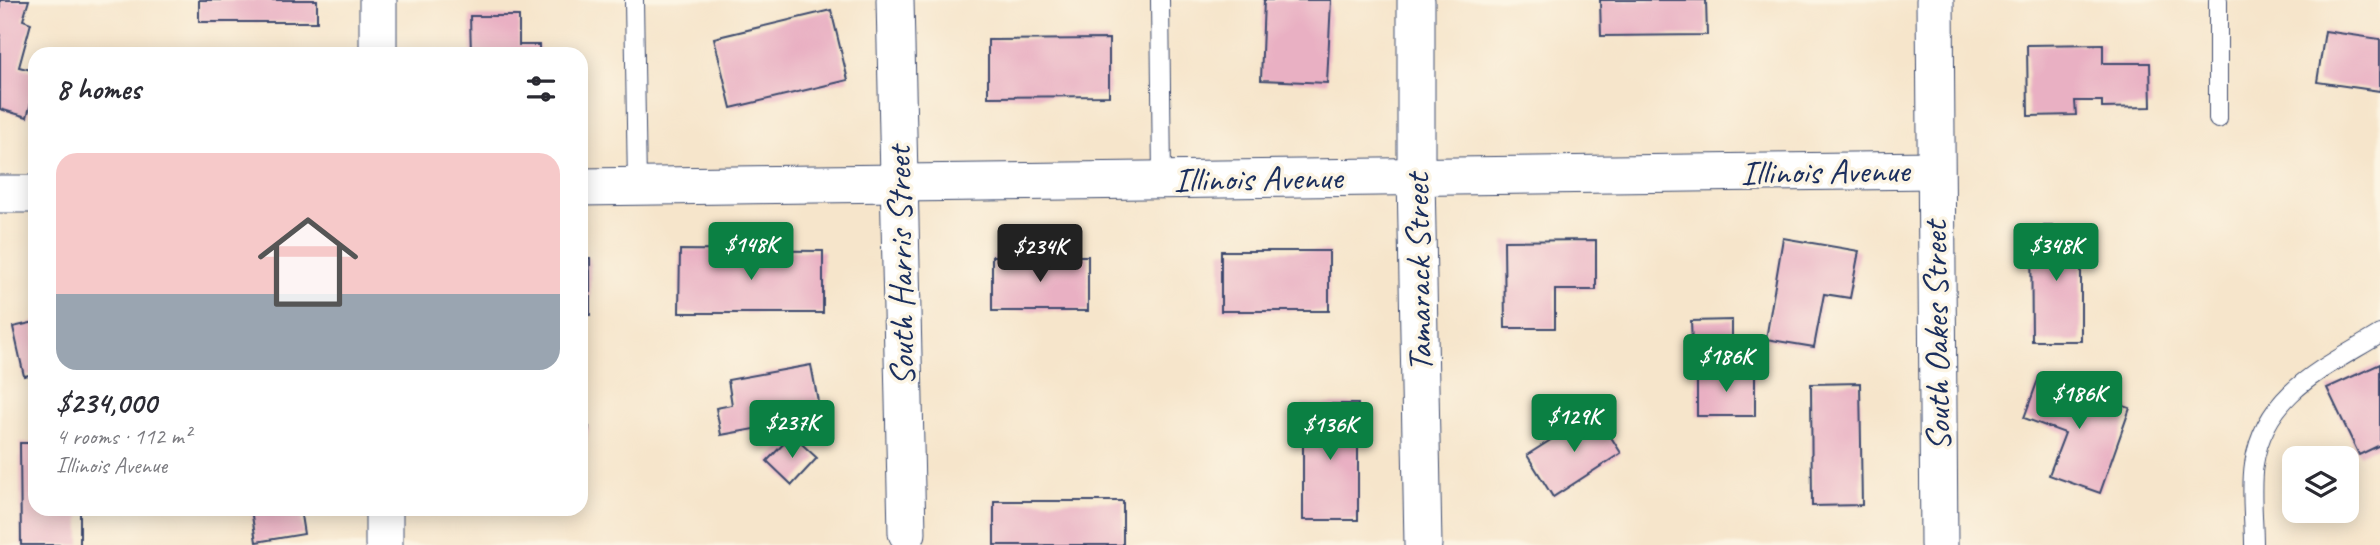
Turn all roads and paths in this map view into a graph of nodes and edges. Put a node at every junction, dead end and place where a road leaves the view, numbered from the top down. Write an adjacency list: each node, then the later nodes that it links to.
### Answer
1 (378, 0): 8 (street)
2 (634, 0): 14 (lane)
3 (895, 0): 13 (street, South Harris Street)
4 (1160, 0): 12 (lane)
5 (1416, 0): 11 (street, Tamarack Street)
6 (1934, 0): 10 (street, South Oakes Street)
7 (2218, 0): 9 (lane)
8 (378, 47)
9 (2218, 119)
10 (1934, 170): 11 (street, Illinois Avenue); 23 (street, South Oakes Street)
11 (1416, 176): 12 (street, Illinois Avenue); 22 (street, Tamarack Street)
12 (1162, 180): 13 (street, Illinois Avenue)
13 (898, 183): 14 (street, Illinois Avenue); 20 (street, South Harris Street)
14 (638, 186): 15 (street, Illinois Avenue)
15 (588, 187)
16 (0, 194): 17 (street)
17 (28, 194)
18 (2380, 334): 24 (lane)
19 (384, 516): 21 (street)
20 (907, 533)
21 (384, 545)
22 (1423, 545)
23 (1939, 545)
24 (2254, 545)

